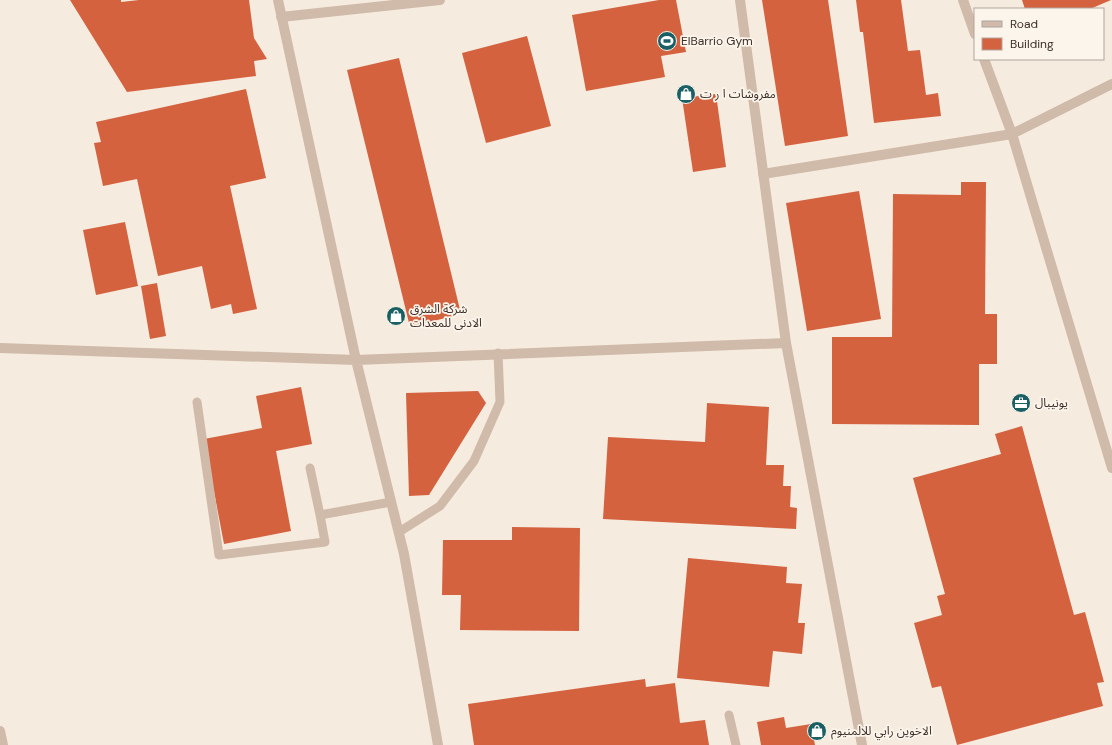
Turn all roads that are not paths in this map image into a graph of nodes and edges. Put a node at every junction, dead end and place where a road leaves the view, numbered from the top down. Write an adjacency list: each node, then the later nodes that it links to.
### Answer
1 (278, 0): 5 (street)
2 (440, 0): 5 (street)
3 (740, 0): 10 (street)
4 (963, 0): 6 (street)
5 (282, 17): 14 (street)
6 (974, 31)
7 (984, 60): 9 (street)
8 (1112, 84): 9 (street)
9 (1012, 134): 10 (street); 17 (street)
10 (763, 174): 11 (street)
11 (786, 343): 13 (street); 26 (street)
12 (0, 348): 14 (street)
13 (498, 353): 14 (street); 20 (lane)
14 (356, 360): 18 (street)
15 (197, 402): 19 (lane)
16 (310, 468): 19 (lane)
17 (1112, 468)
18 (391, 502): 19 (lane); 20 (street)
19 (320, 515)
20 (399, 532): 24 (street)
21 (729, 715): 25 (lane)
22 (0, 731): 23 (street)
23 (3, 745)
24 (438, 745)
25 (736, 745)
26 (862, 745)

